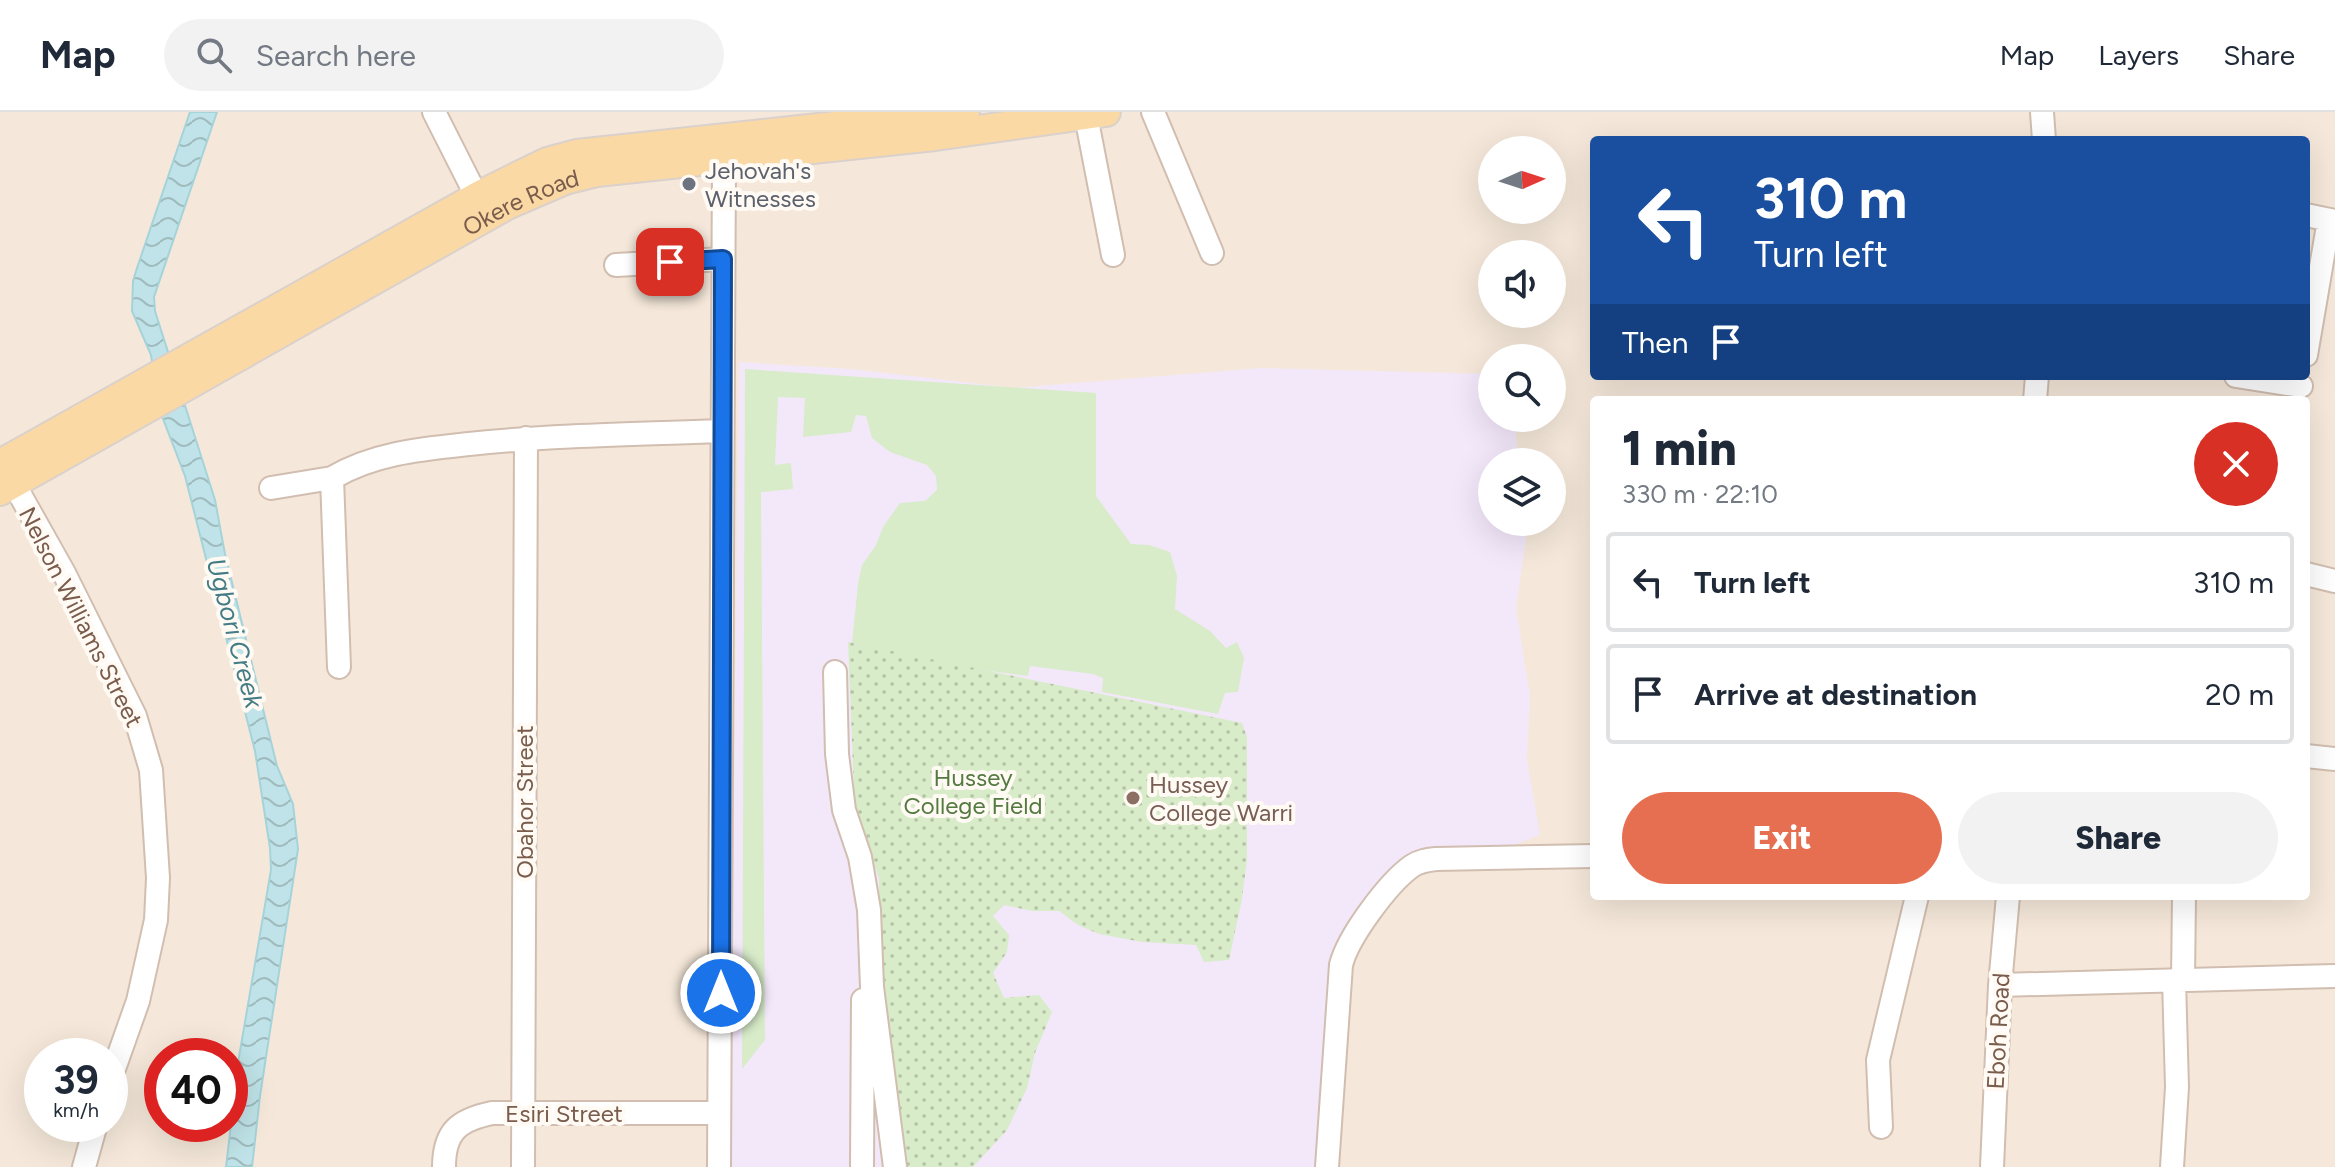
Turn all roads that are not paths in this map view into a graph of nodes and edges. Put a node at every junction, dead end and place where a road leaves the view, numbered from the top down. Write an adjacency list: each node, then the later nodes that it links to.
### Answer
1 (434, 112): 8 (street)
2 (965, 112): 8 (main road, Okere Road)
3 (1153, 112): 11 (street)
4 (2042, 112): 6 (street)
5 (1096, 114): 7 (main road, Okere Road); 12 (street)
6 (2044, 136)
7 (724, 160): 13 (street); 16 (main road, Okere Road)
8 (477, 197): 16 (main road, Okere Road)
9 (2310, 216): 10 (street)
10 (2332, 221): 15 (street)
11 (1212, 253)
12 (1113, 255)
13 (723, 259): 14 (street); 19 (street)
14 (616, 265)
15 (2310, 334)
16 (187, 373): 22 (main road, Okere Road)
17 (2260, 380): 18 (street)
18 (2301, 387)
19 (722, 431): 20 (street); 40 (street)
20 (526, 438): 21 (street); 39 (street, Obahor Street)
21 (332, 478): 23 (street); 26 (street)
22 (5, 479): 38 (street, Nelson Williams Street)
23 (271, 488)
24 (2310, 575): 25 (street)
25 (2335, 581)
26 (339, 667)
27 (835, 672): 31 (street)
28 (2310, 756): 29 (street)
29 (2335, 759)
30 (1590, 856): 49 (street)
31 (864, 884): 47 (street); 48 (street)
32 (1916, 900): 41 (street)
33 (2008, 900): 37 (street, Eboh Road)
34 (2184, 900): 36 (street)
35 (2335, 976): 36 (street)
36 (2179, 980): 37 (street); 51 (street)
37 (2000, 985): 50 (street, Eboh Road)
38 (125, 1038)
39 (523, 1112): 40 (street, Esiri Street); 44 (street, Esiri Street); 45 (street, Obahor Street)
40 (719, 1113): 46 (street)
41 (1881, 1127)
42 (91, 1142): 43 (street)
43 (84, 1167)
44 (444, 1167)
45 (523, 1167)
46 (719, 1167)
47 (862, 1167)
48 (895, 1167)
49 (1327, 1167)
50 (1992, 1167)
51 (2172, 1167)

